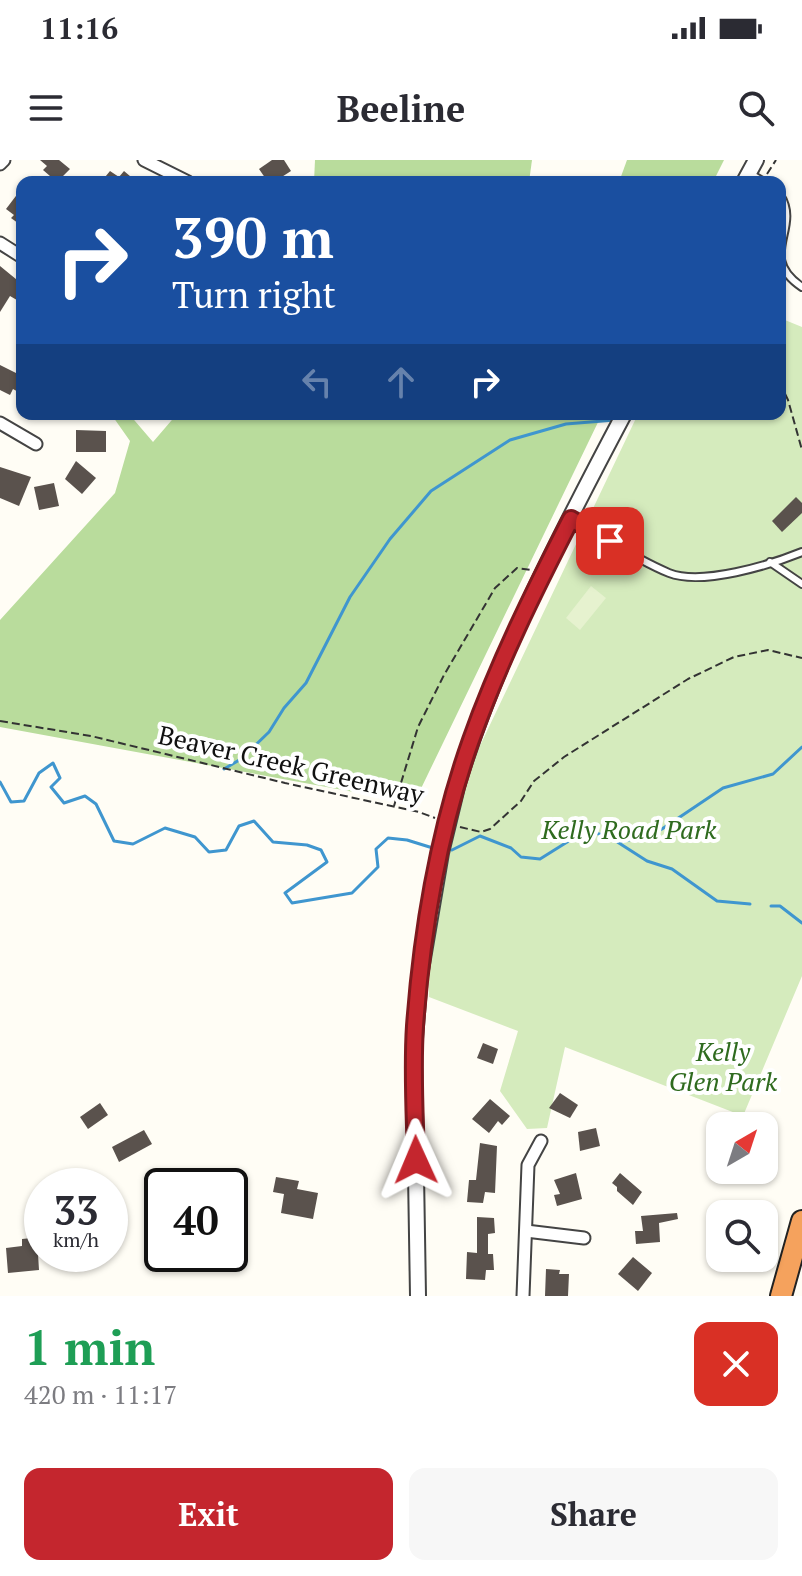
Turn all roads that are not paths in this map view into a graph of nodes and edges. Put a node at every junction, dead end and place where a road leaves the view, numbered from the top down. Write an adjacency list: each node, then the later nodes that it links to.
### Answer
1 (144, 160): 2 (street)
2 (176, 176)
3 (786, 205): 4 (lane)
4 (786, 227)
5 (786, 272): 6 (lane)
6 (802, 287)
7 (621, 420): 10 (street)
8 (0, 423): 9 (street)
9 (36, 444)
10 (571, 519): 12 (lane); 18 (street, bridge)
11 (802, 552): 12 (lane)
12 (770, 562): 13 (lane)
13 (802, 584)
14 (541, 1141): 16 (street)
15 (802, 1221): 20 (highway)
16 (526, 1231): 17 (street); 19 (street)
17 (584, 1238)
18 (418, 1296)
19 (523, 1296)
20 (781, 1296)

